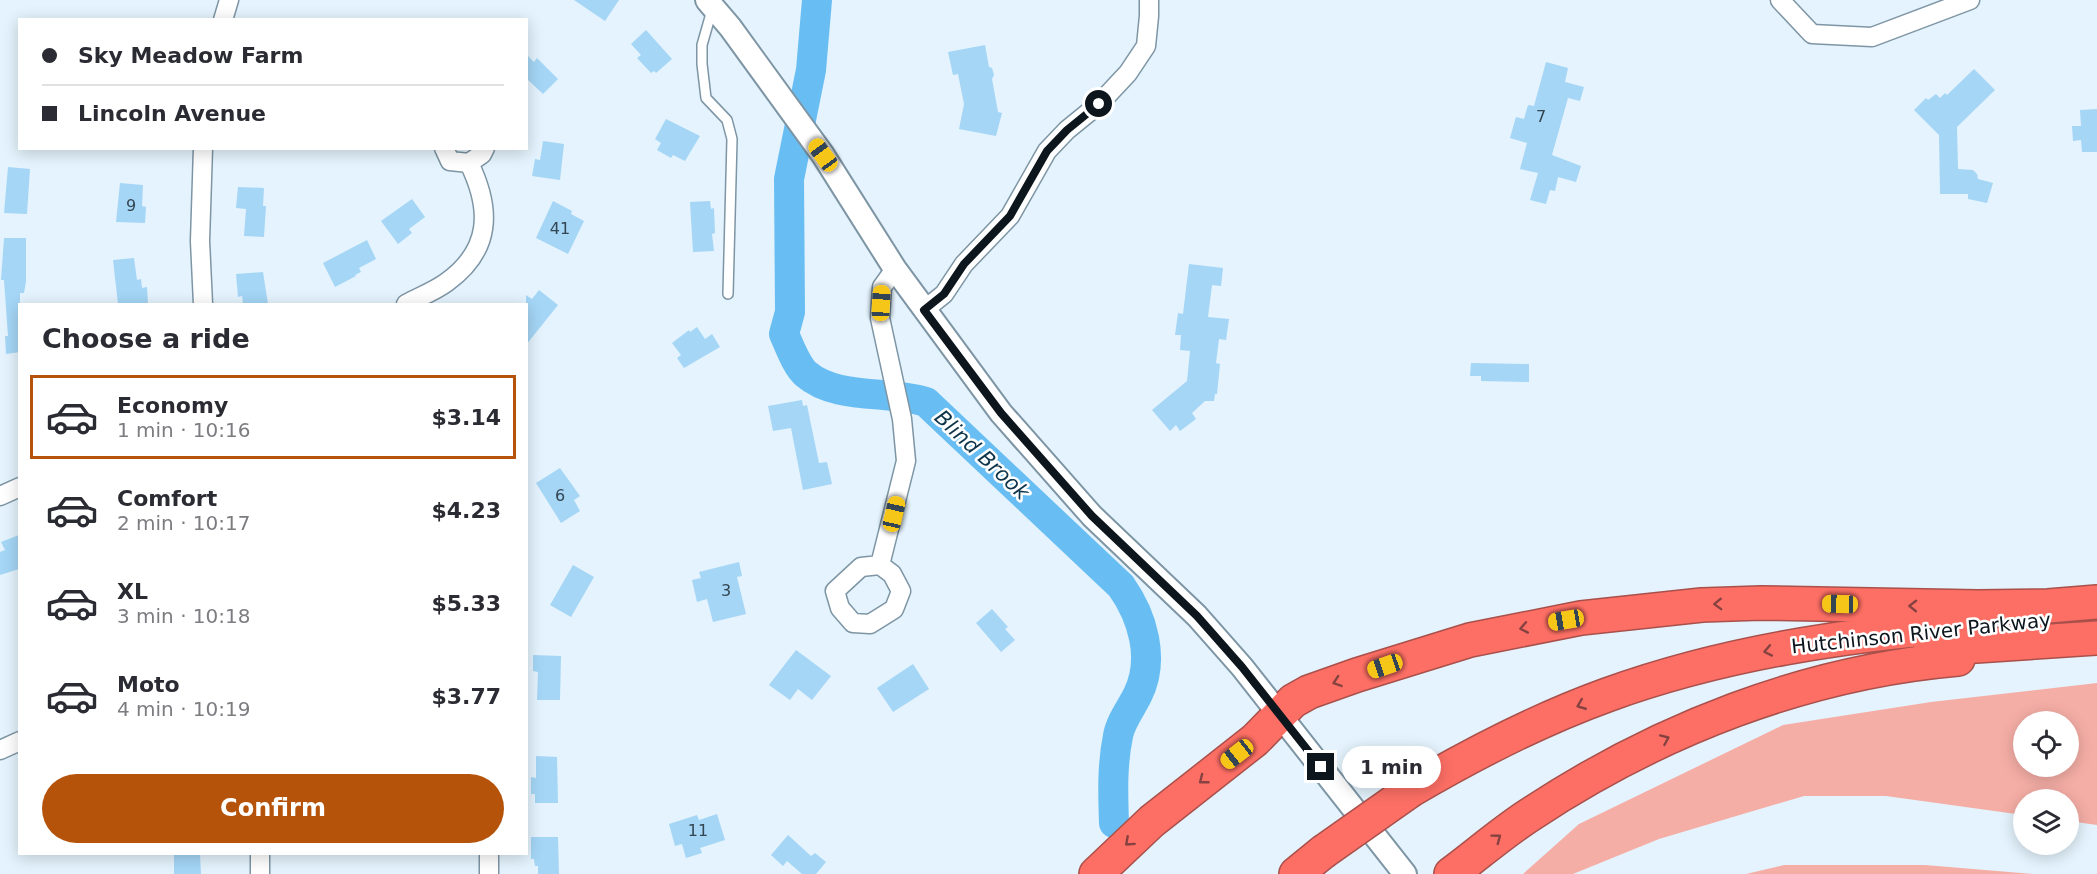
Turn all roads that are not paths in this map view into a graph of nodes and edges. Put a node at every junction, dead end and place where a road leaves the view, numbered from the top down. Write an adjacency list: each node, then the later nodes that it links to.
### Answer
1 (229, 0): 6 (street)
2 (1149, 0): 15 (street)
3 (1780, 0): 4 (street)
4 (1970, 0)
5 (712, 2): 11 (street); 12 (lane)
6 (224, 18)
7 (203, 150): 13 (street)
8 (445, 150): 10 (street)
9 (484, 150): 10 (street)
10 (469, 163): 14 (street)
11 (895, 269): 15 (street); 18 (street)
12 (728, 294)
13 (203, 303)
14 (408, 303)
15 (924, 310): 22 (street)
16 (18, 488): 17 (street)
17 (0, 496)
18 (880, 565)
19 (2097, 602): 22 (highway, one-way to 22)
20 (2097, 616): 25 (highway, Hutchinson River Parkway, one-way to 25)
21 (2097, 638): 25 (highway, Hutchinson River Parkway); 34 (highway, one-way to 21)
22 (1279, 714): 31 (highway, one-way to 31); 33 (street)
23 (18, 742): 24 (street)
24 (0, 750)
25 (1417, 799): 28 (highway, Hutchinson River Parkway, bridge)
26 (260, 855): 29 (street)
27 (489, 855): 30 (street)
28 (1330, 865): 32 (highway, Hutchinson River Parkway)
29 (260, 874)
30 (489, 874)
31 (1096, 874)
32 (1296, 874)
33 (1405, 874)
34 (1451, 874)

